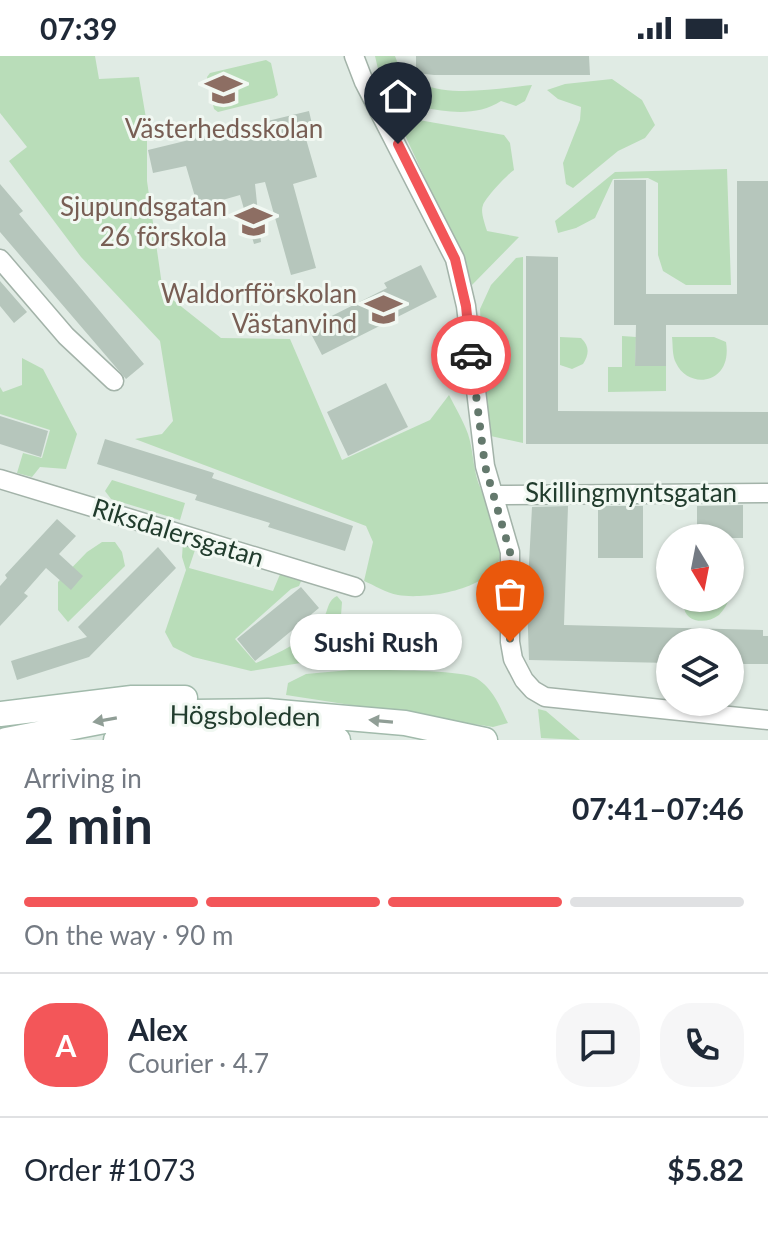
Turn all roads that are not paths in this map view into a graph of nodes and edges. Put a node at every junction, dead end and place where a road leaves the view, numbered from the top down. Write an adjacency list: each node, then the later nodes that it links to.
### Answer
1 (354, 56): 6 (street)
2 (0, 259): 3 (street)
3 (114, 381)
4 (0, 479): 7 (street, Riksdalersgatan)
5 (768, 493): 6 (street, Skillingmyntsgatan)
6 (494, 495): 10 (street)
7 (355, 587)
8 (267, 711): 9 (main road); 11 (main road, Högsboleden, one-way to 11); 14 (main road, Högsboleden, one-way to 8)
9 (0, 714)
10 (768, 720)
11 (6, 740)
12 (116, 740): 13 (main road, Högsboleden)
13 (338, 740)
14 (485, 740)

